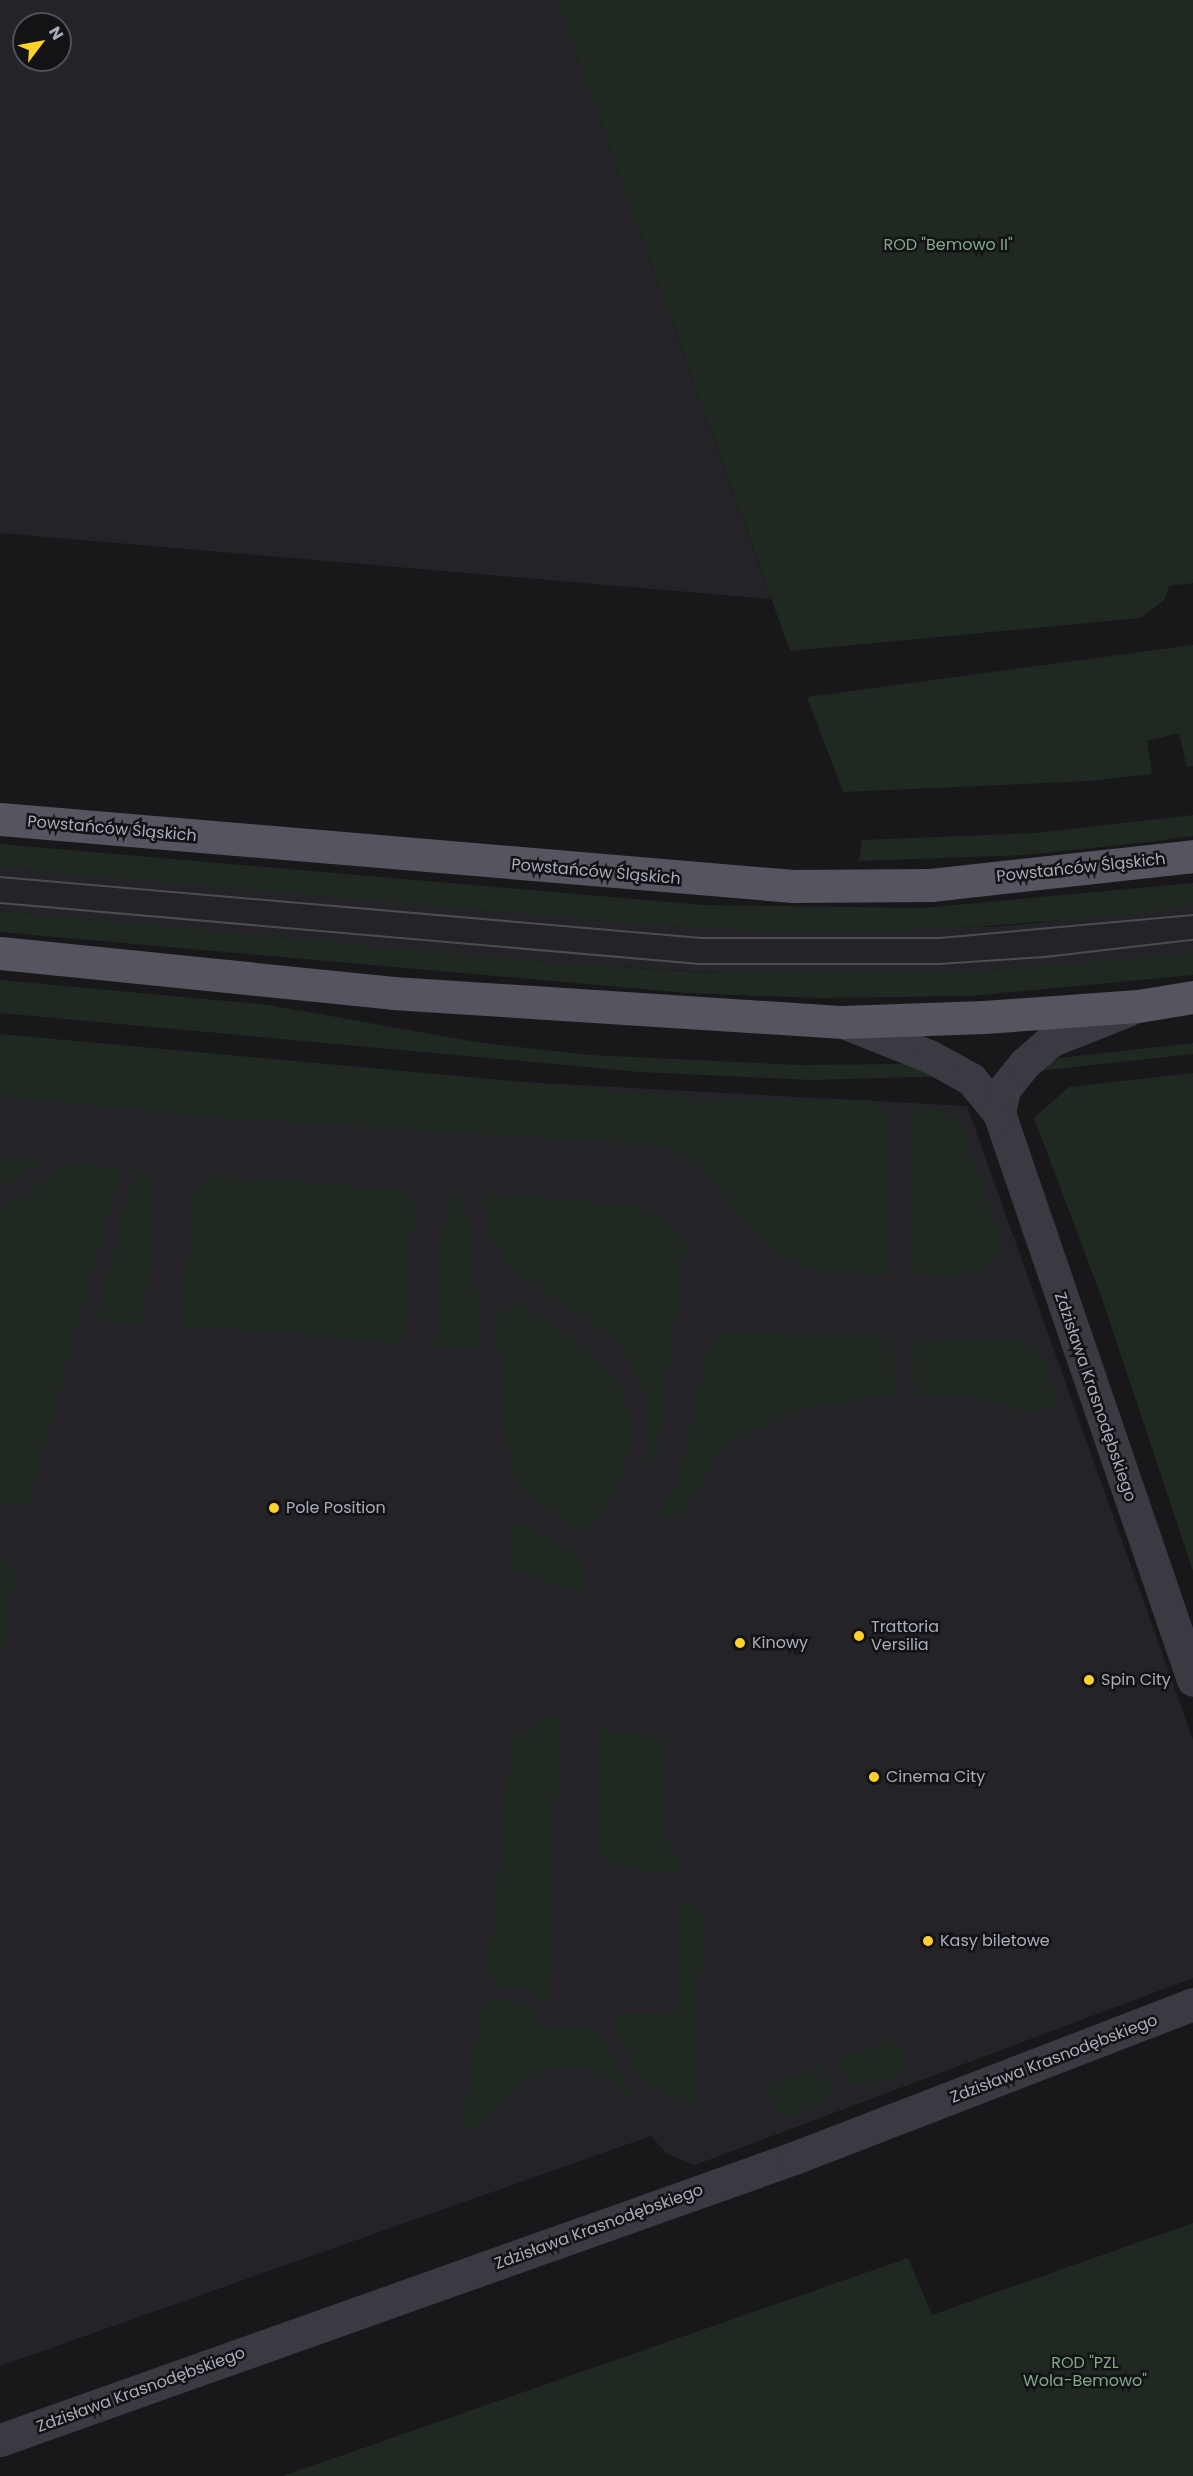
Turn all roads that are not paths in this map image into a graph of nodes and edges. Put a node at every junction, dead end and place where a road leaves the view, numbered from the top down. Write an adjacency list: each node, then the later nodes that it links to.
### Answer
1 (0, 819): 2 (main road, Powstańców Śląskich)
2 (1193, 856)
3 (0, 953): 6 (main road)
4 (1193, 997): 5 (main road)
5 (1138, 1006): 6 (main road); 7 (street)
6 (843, 1022): 7 (street, Zdzisława Krasnodębskiego)
7 (999, 1113): 8 (street, Zdzisława Krasnodębskiego)
8 (1193, 1680)
9 (1193, 2004): 10 (street, Zdzisława Krasnodębskiego)
10 (0, 2440)

